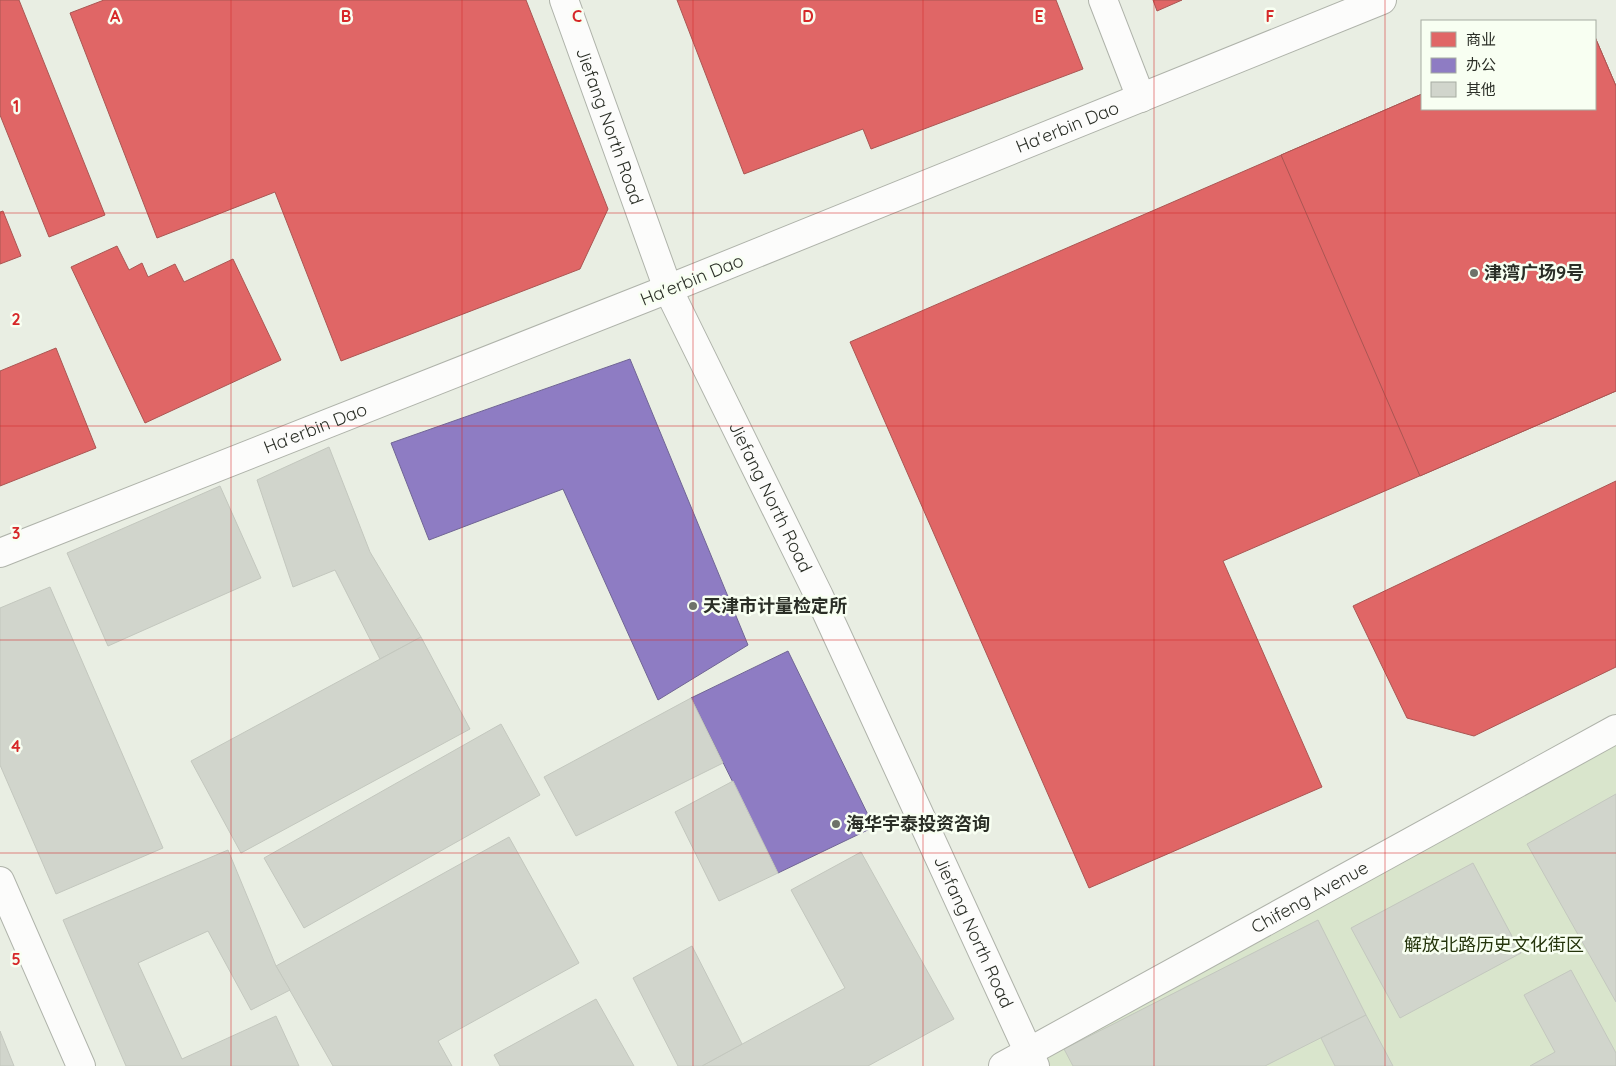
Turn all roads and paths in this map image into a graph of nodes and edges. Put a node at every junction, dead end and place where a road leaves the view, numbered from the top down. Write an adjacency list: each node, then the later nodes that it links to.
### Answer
1 (564, 0): 5 (street, Jiefang North Road)
2 (1103, 0): 4 (street)
3 (1382, 0): 4 (street, Ha'erbin Dao)
4 (1141, 98): 5 (street, Ha'erbin Dao)
5 (668, 289): 6 (street, Ha'erbin Dao); 9 (street, Jiefang North Road)
6 (0, 553)
7 (1616, 729): 9 (street, Chifeng Avenue)
8 (0, 881): 10 (street)
9 (1032, 1060): 11 (street, Chifeng Avenue)
10 (81, 1066)
11 (1004, 1066)

